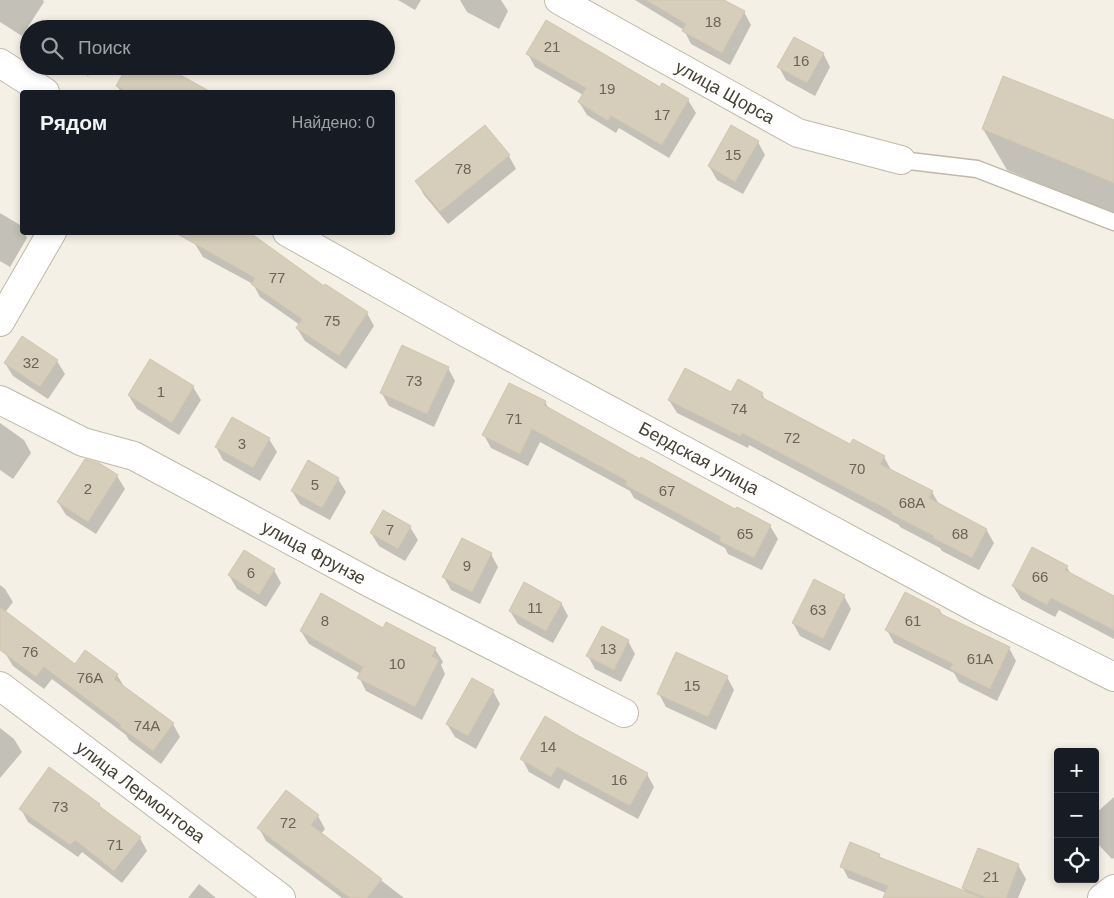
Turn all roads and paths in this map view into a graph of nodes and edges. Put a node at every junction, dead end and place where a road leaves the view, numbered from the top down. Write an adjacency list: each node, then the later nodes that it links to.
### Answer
1 (559, 0): 4 (street, улица Щорса)
2 (0, 63): 3 (street)
3 (42, 90)
4 (901, 160): 5 (lane)
5 (1114, 222)
6 (50, 235): 8 (street)
7 (292, 235): 10 (street, Бердская улица)
8 (0, 322)
9 (0, 400): 12 (street, улица Фрунзе)
10 (1114, 677)
11 (0, 686): 14 (street, улица Лермонтова)
12 (624, 713)
13 (1114, 889): 15 (street)
14 (280, 898)
15 (1102, 898)

